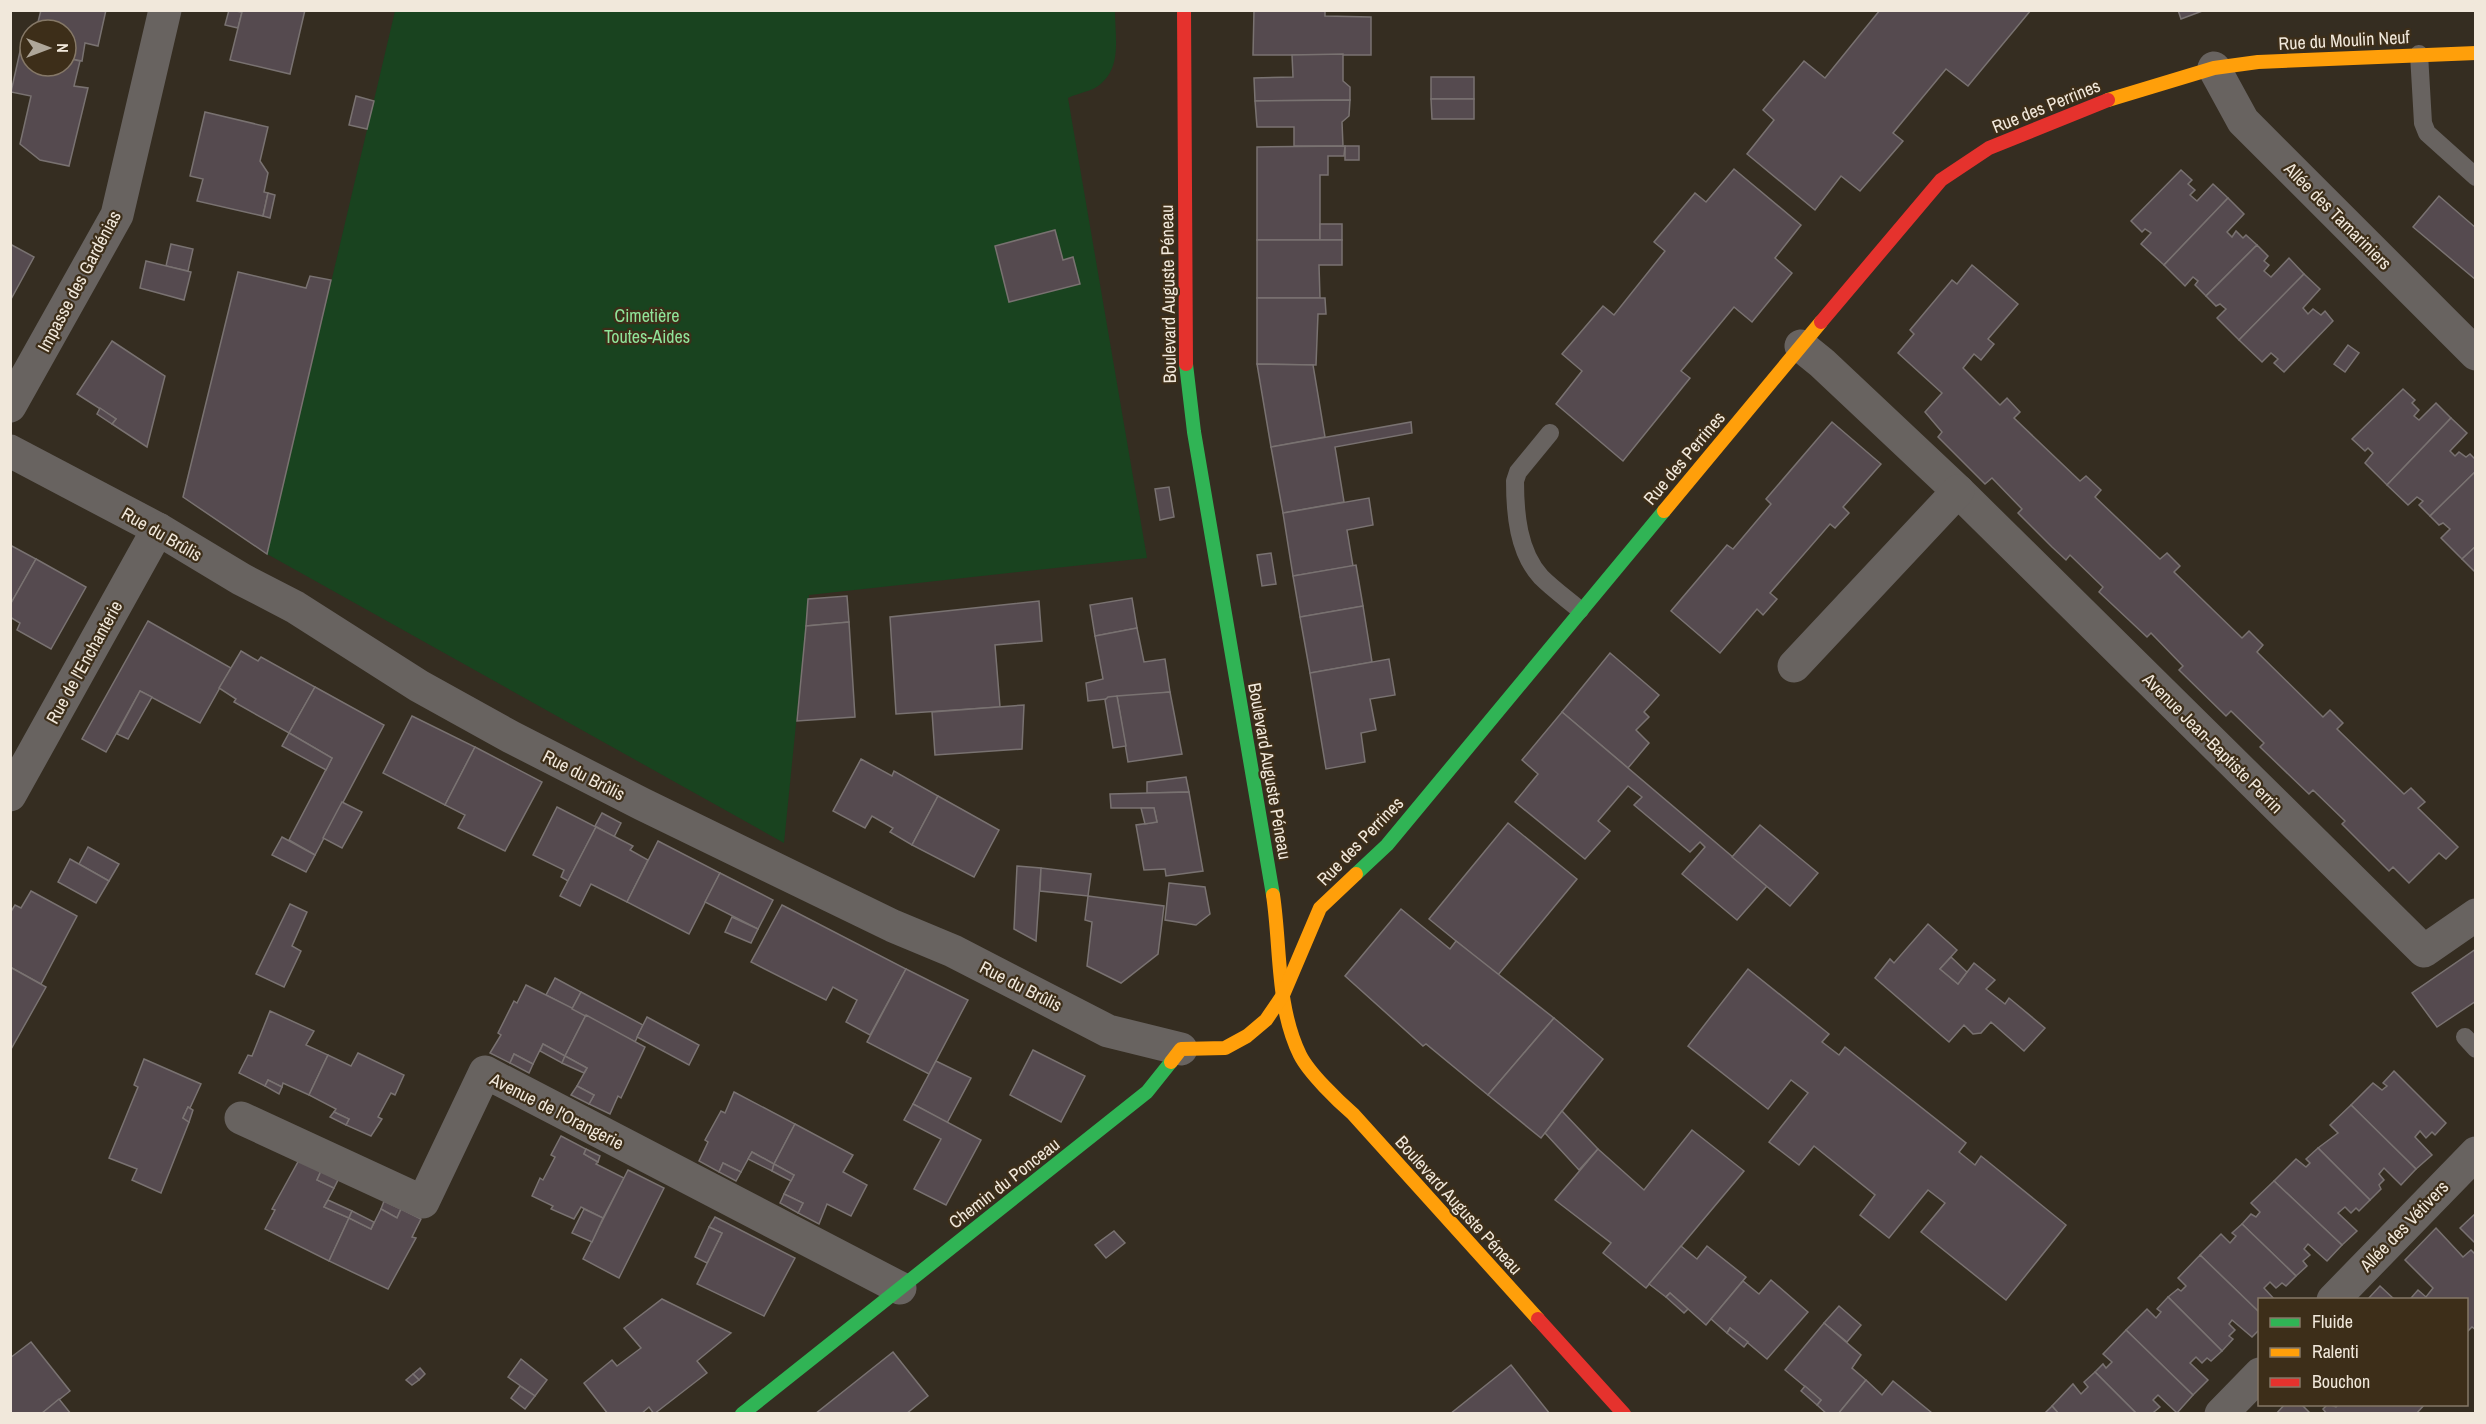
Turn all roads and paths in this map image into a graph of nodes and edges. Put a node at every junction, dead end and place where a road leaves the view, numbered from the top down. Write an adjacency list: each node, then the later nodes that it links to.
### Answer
1 (165, 10): 9 (street, Impasse des Gardénias)
2 (1184, 10): 18 (street, Boulevard Auguste Péneau)
3 (2475, 53): 4 (street, Rue du Moulin Neuf)
4 (2420, 54): 5 (street, Rue du Moulin Neuf); 6 (lane)
5 (2214, 68): 7 (street, Rue des Perrines); 8 (street, Allée des Tamariniers)
6 (2475, 177)
7 (1801, 346): 12 (street, Avenue Jean-Baptiste Perrin); 14 (street, Rue des Perrines)
8 (2475, 354)
9 (10, 406)
10 (1550, 433): 14 (lane)
11 (10, 452): 13 (street, Rue du Brûlis)
12 (1958, 491): 15 (street); 17 (street, Avenue Jean-Baptiste Perrin)
13 (158, 529): 16 (street, Rue de l'Enchanterie); 19 (street, Rue du Brûlis)
14 (1580, 610): 18 (street, Rue des Perrines)
15 (1794, 666)
16 (10, 795)
17 (2475, 915)
18 (1283, 995): 19 (street); 26 (street, Boulevard Auguste Péneau)
19 (1181, 1049): 22 (street, Chemin du Ponceau)
20 (241, 1119): 22 (street, Avenue de l'Orangerie)
21 (2475, 1153): 23 (street, Allée des Vétivers)
22 (900, 1288): 25 (street, Chemin du Ponceau)
23 (2333, 1298)
24 (2258, 1375): 27 (street)
25 (742, 1413)
26 (1624, 1413)
27 (2221, 1413)

